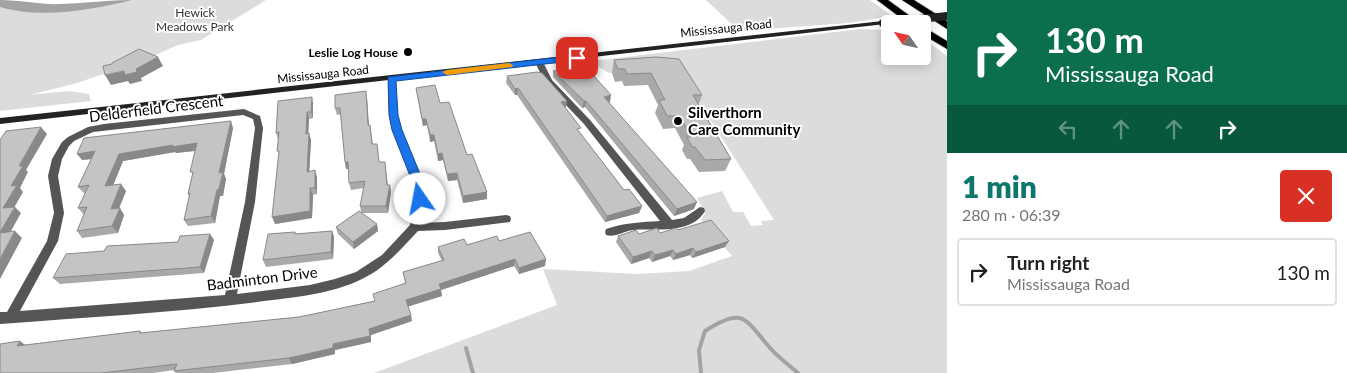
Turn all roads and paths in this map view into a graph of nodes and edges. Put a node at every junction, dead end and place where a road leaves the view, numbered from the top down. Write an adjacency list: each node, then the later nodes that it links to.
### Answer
1 (882, 0): 3 (highway)
2 (907, 0): 5 (highway)
3 (903, 15)
4 (947, 16): 8 (main road, Mississauga Road, bridge)
5 (947, 26)
6 (931, 34): 7 (highway)
7 (947, 46)
8 (539, 62): 9 (main road, Mississauga Road); 13 (street)
9 (391, 79): 10 (main road, Mississauga Road); 14 (street)
10 (0, 121)
11 (700, 211): 13 (street)
12 (506, 219): 14 (street)
13 (669, 224): 15 (street)
14 (415, 227): 16 (street, Badminton Drive)
15 (610, 232)
16 (230, 300): 17 (street, Badminton Drive); 17 (street, Delderfield Crescent)
17 (5, 318)

